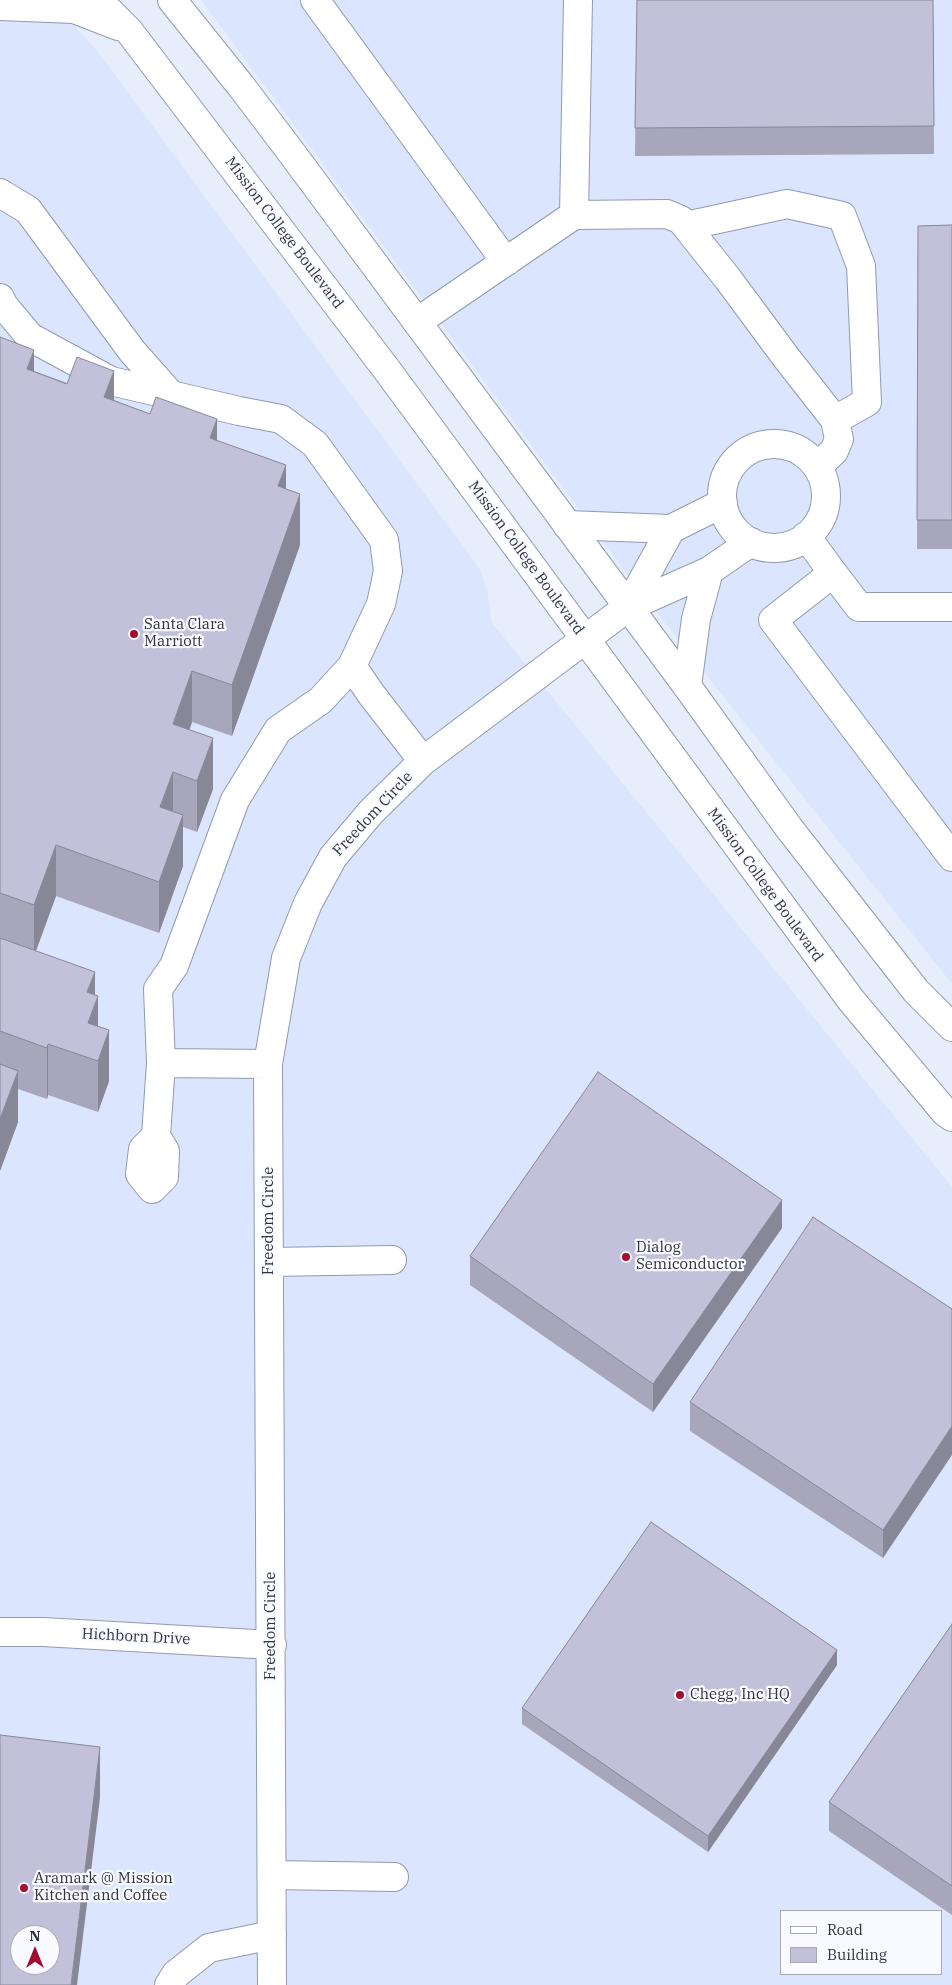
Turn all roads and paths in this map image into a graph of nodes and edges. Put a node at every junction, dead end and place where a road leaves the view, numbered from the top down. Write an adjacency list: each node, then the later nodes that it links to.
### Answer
1 (98, 0): 6 (main road, Mission College Boulevard)
2 (172, 0): 12 (main road)
3 (315, 0): 10 (main road)
4 (578, 0): 8 (main road)
5 (0, 6): 6 (main road)
6 (129, 31): 25 (main road, Mission College Boulevard)
7 (0, 193): 13 (main road)
8 (574, 215): 9 (main road); 10 (main road)
9 (686, 226): 14 (main road); 14 (main road)
10 (506, 262): 12 (main road)
11 (0, 298): 13 (main road)
12 (417, 322): 17 (main road)
13 (170, 394): 26 (main road)
14 (835, 420): 15 (main road)
15 (817, 467): 16 (main road); 19 (main road)
16 (723, 503): 18 (main road); 20 (main road)
17 (567, 525): 18 (main road); 23 (main road)
18 (671, 529): 23 (main road)
19 (806, 536): 20 (main road); 22 (main road)
20 (751, 542): 21 (main road)
21 (709, 571): 23 (main road); 27 (main road)
22 (833, 573): 24 (main road); 29 (main road)
23 (628, 607): 25 (main road, Freedom Circle); 27 (main road)
24 (952, 607)
25 (586, 640): 28 (main road, Freedom Circle); 33 (main road, Mission College Boulevard)
26 (352, 666): 28 (main road); 31 (main road)
27 (687, 686): 30 (main road)
28 (423, 761): 32 (main road, Freedom Circle)
29 (952, 857)
30 (952, 1027)
31 (161, 1063): 32 (main road); 34 (main road)
32 (268, 1064): 36 (main road, Freedom Circle)
33 (952, 1117)
34 (156, 1136)
35 (392, 1260): 36 (main road)
36 (270, 1262): 38 (main road, Freedom Circle)
37 (0, 1632): 38 (main road, Hichborn Drive)
38 (272, 1645): 39 (main road, Freedom Circle)
39 (273, 1875): 40 (main road); 41 (main road, Freedom Circle)
40 (394, 1877)
41 (272, 1935): 42 (main road); 43 (main road, Freedom Circle)
42 (169, 1985)
43 (272, 1985)

